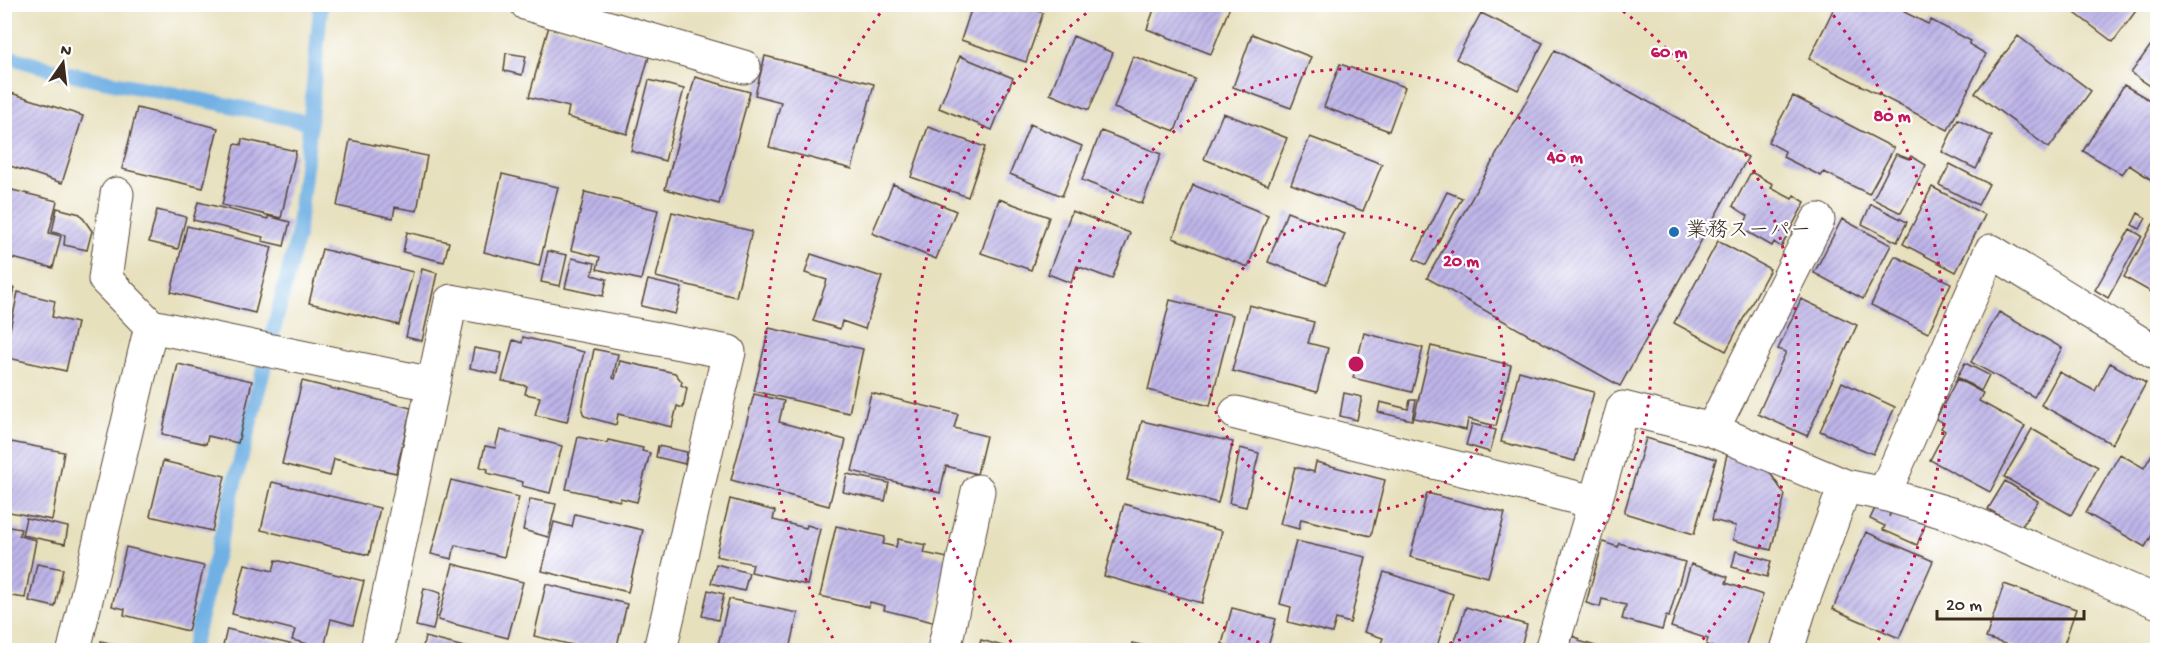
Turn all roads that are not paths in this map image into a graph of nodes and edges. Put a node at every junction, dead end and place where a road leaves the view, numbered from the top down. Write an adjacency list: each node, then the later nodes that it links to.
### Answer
1 (527, 4): 2 (street)
2 (744, 67)
3 (117, 194): 5 (street)
4 (1818, 220): 9 (street)
5 (152, 326): 7 (street); 15 (street)
6 (2157, 354): 12 (street)
7 (432, 384): 16 (street); 17 (street)
8 (1236, 413): 13 (street)
9 (1712, 430): 10 (street); 13 (street)
10 (1845, 486): 12 (street); 20 (street)
11 (978, 491): 18 (street)
12 (1884, 494): 14 (street)
13 (1594, 502): 19 (street)
14 (2157, 602)
15 (74, 651)
16 (377, 651)
17 (660, 651)
18 (944, 651)
19 (1551, 651)
20 (1787, 651)

